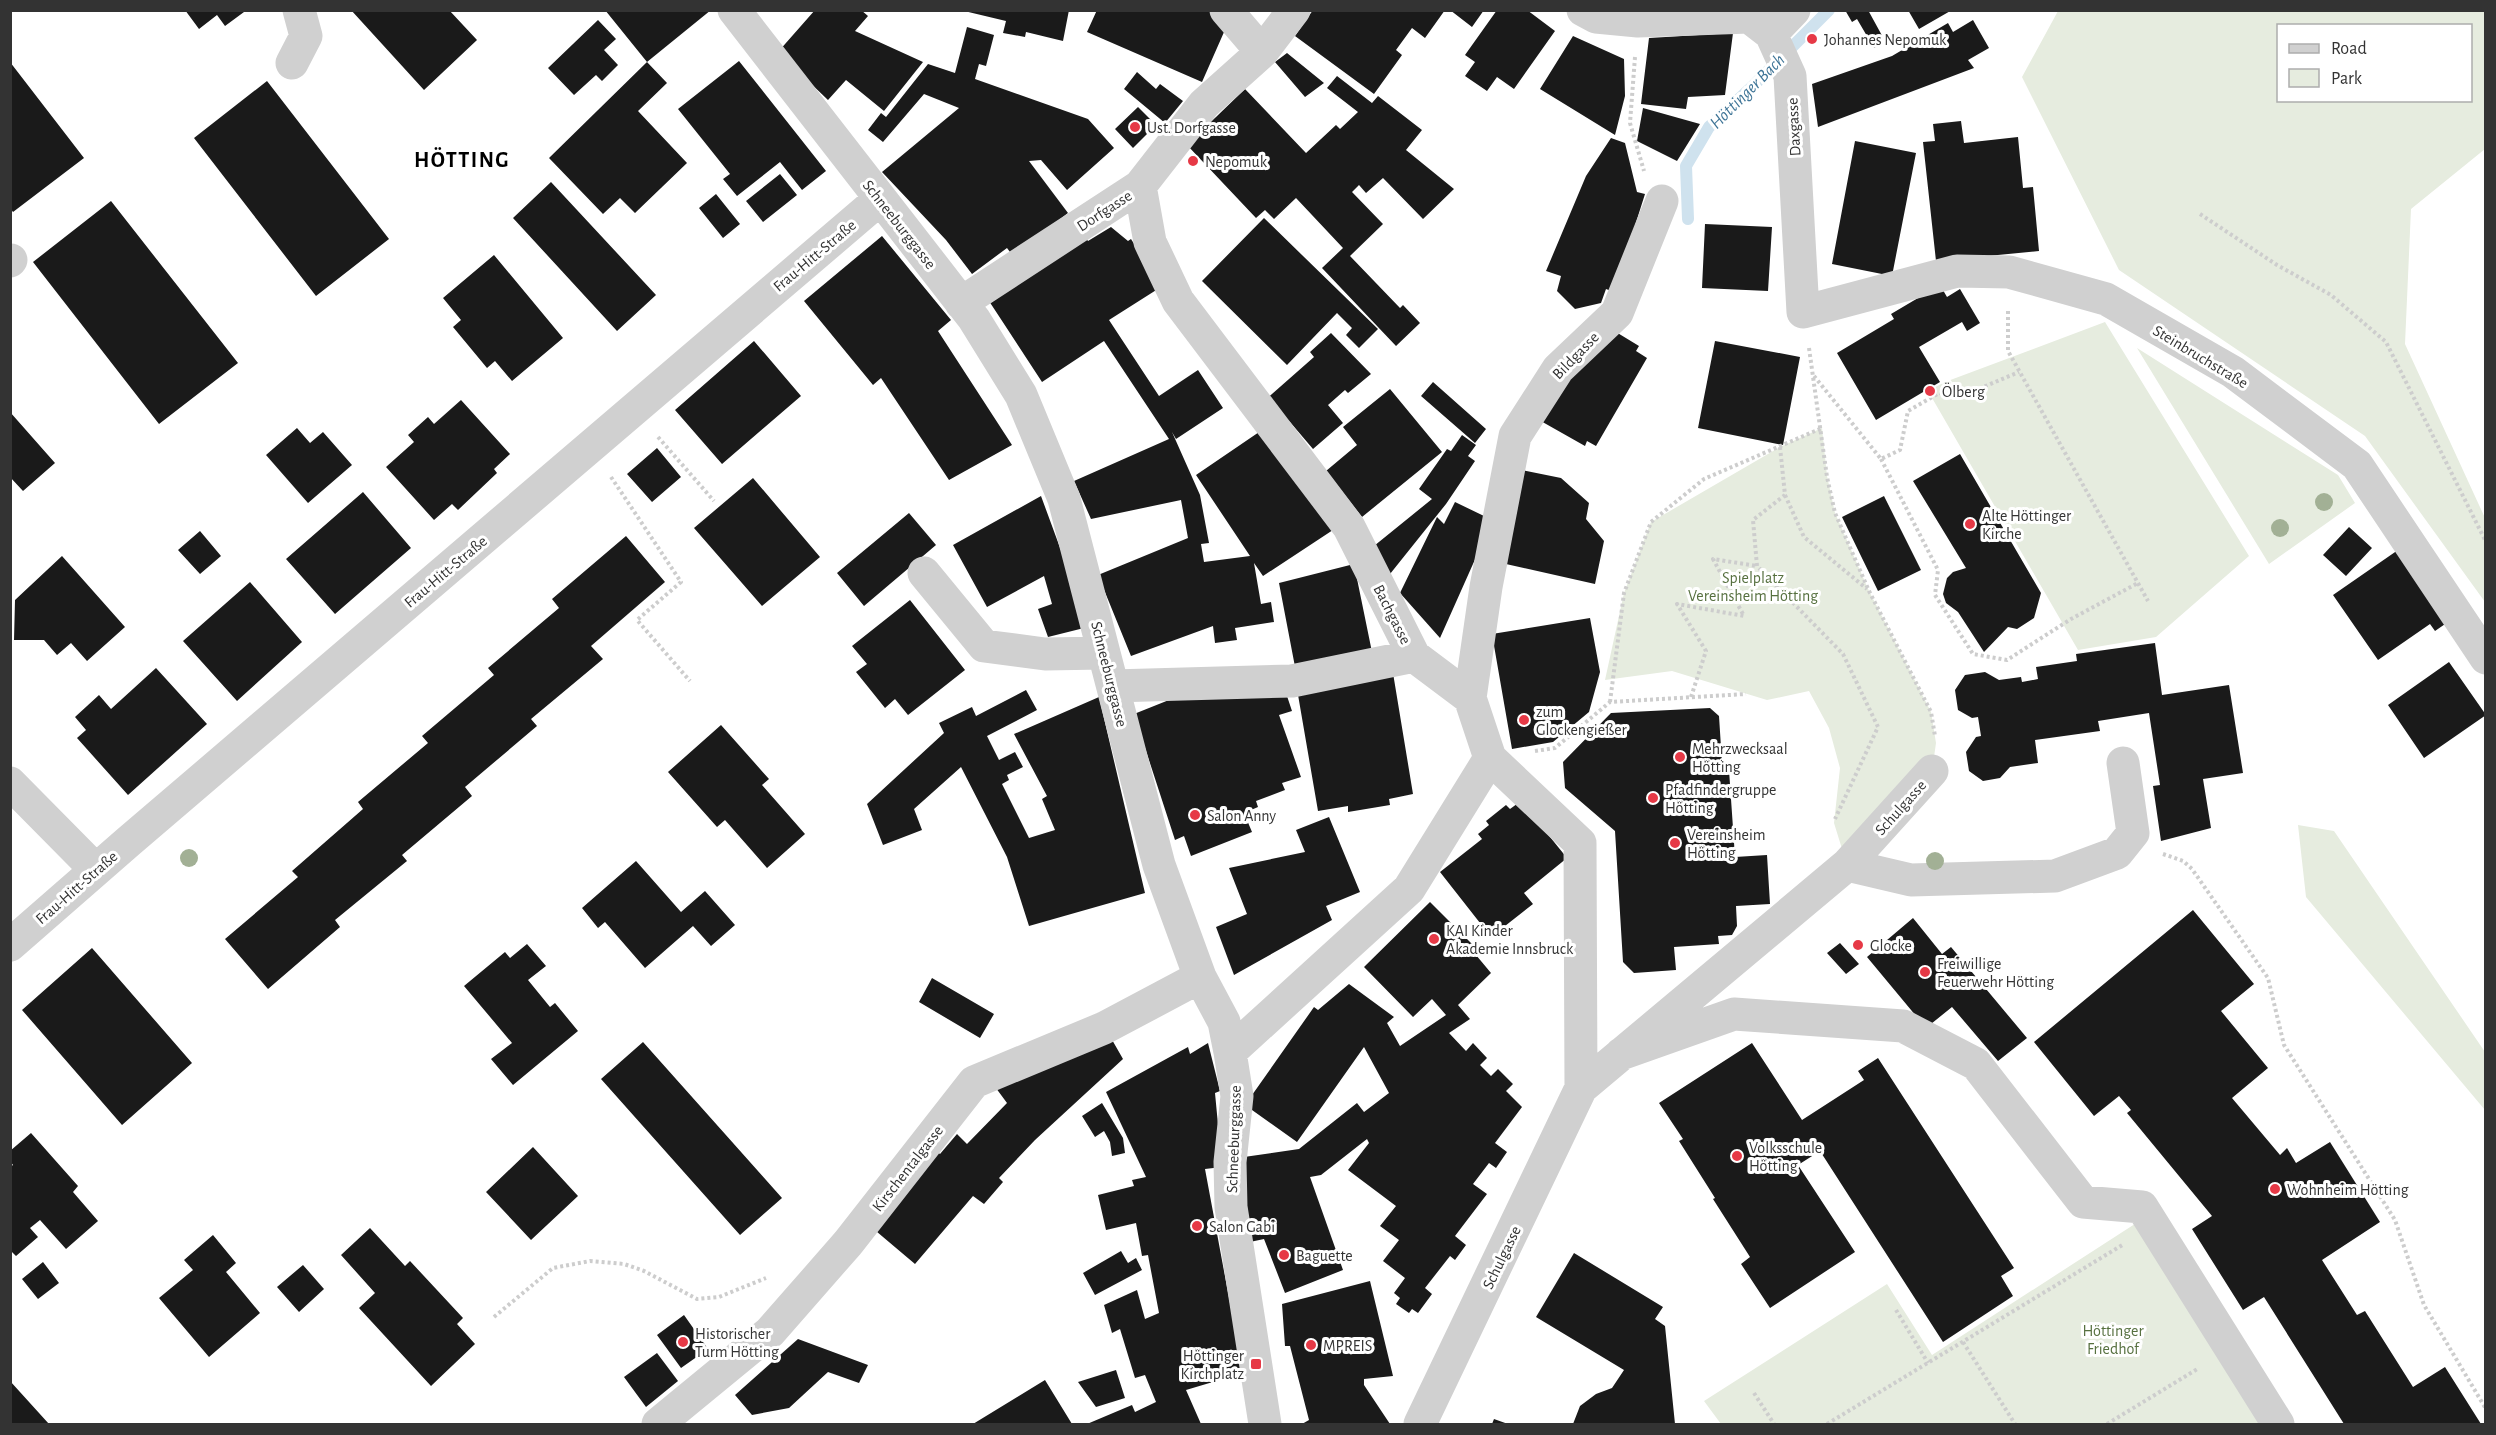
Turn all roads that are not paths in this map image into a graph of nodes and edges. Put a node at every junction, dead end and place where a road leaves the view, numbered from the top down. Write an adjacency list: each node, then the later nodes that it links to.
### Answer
1 (299, 10): 9 (street)
2 (734, 10): 11 (street, Schneeburggasse)
3 (1226, 10): 8 (street)
4 (1294, 10): 8 (street, Dorfgasse)
5 (1583, 10): 7 (street)
6 (1794, 10): 7 (street)
7 (1771, 34): 14 (street, Daxgasse)
8 (1262, 52): 10 (street, Dorfgasse)
9 (292, 63)
10 (1140, 186): 13 (street, Dorfgasse); 17 (street, Bachgasse)
11 (880, 199): 13 (street, Schneeburggasse); 26 (street, Frau-Hitt-Straße)
12 (1662, 201): 20 (street, Bildgasse)
13 (961, 303): 16 (street, Schneeburggasse)
14 (1803, 312): 18 (street, Steinbruchstraße)
15 (924, 573): 16 (street)
16 (1104, 653): 19 (street, Schneeburggasse)
17 (1414, 656): 19 (street); 20 (street, Bachgasse)
18 (2486, 658)
19 (1113, 686): 28 (street, Schneeburggasse)
20 (1470, 698): 21 (street)
21 (1490, 758): 29 (street); 31 (street, Schulgasse)
22 (2123, 763): 25 (street)
23 (1932, 771): 25 (street, Schulgasse)
24 (10, 783): 26 (street)
25 (1847, 865): 30 (street, Schulgasse)
26 (96, 870): 27 (street, Frau-Hitt-Straße)
27 (10, 945)
28 (1200, 977): 29 (street, Schneeburggasse); 32 (street, Kirschentalgasse)
29 (1230, 1052): 33 (street, Schneeburggasse)
30 (1621, 1054): 31 (street, Schulgasse); 35 (street)
31 (1581, 1088): 34 (street, Schulgasse)
32 (658, 1425)
33 (1266, 1425)
34 (1420, 1425)
35 (2278, 1425)

